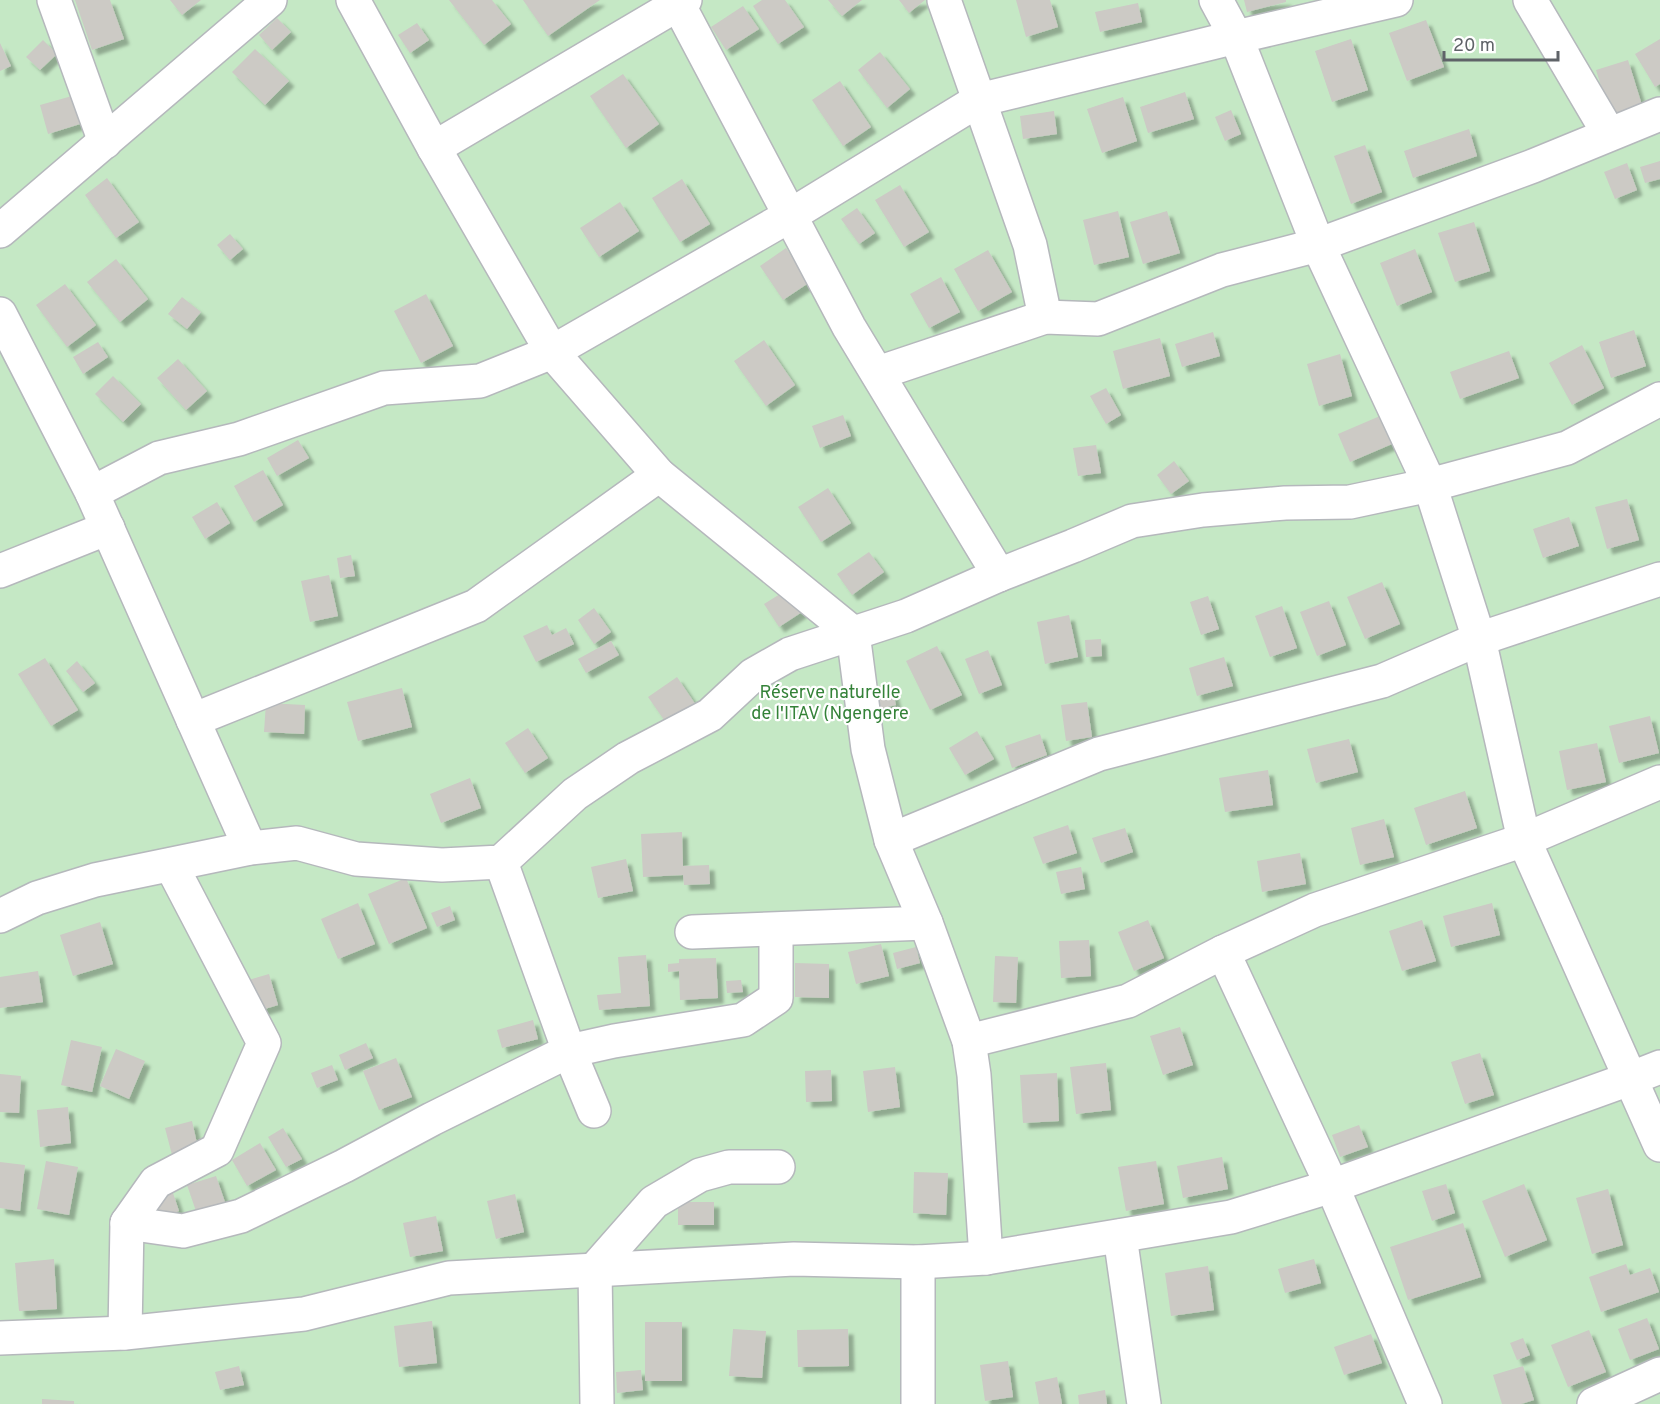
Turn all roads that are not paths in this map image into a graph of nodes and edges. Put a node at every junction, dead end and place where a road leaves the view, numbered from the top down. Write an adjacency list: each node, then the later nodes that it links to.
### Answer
1 (54, 0): 13 (street)
2 (270, 0): 13 (street)
3 (353, 0): 14 (street)
4 (944, 0): 10 (street)
5 (1216, 0): 9 (street)
6 (1396, 0): 9 (street)
7 (1530, 0): 12 (street)
8 (680, 1): 14 (street); 15 (street)
9 (1236, 37): 10 (street); 17 (street)
10 (979, 100): 15 (street); 19 (street)
11 (1660, 114): 12 (street)
12 (1610, 134): 17 (street)
13 (105, 142): 16 (street)
14 (434, 147): 20 (street)
15 (791, 215): 20 (street); 21 (street)
16 (0, 231)
17 (1318, 245): 19 (street); 24 (street)
18 (0, 314): 25 (street)
19 (1045, 317): 21 (street)
20 (552, 352): 23 (street); 25 (street)
21 (878, 373): 28 (street)
22 (1660, 399): 24 (street)
23 (659, 475): 30 (street); 32 (street)
24 (1430, 485): 28 (street); 31 (street)
25 (92, 493): 26 (street)
26 (108, 528): 27 (street); 32 (street)
27 (0, 571)
28 (999, 575): 30 (street)
29 (1660, 579): 31 (street)
30 (853, 633): 34 (street); 37 (street)
31 (1479, 639): 34 (street); 35 (street)
32 (193, 720): 36 (street)
33 (1660, 782): 35 (street)
34 (891, 840): 40 (street)
35 (1524, 840): 43 (street); 46 (street)
36 (250, 848): 37 (street); 38 (street)
37 (501, 862): 45 (street)
38 (171, 865): 39 (street); 51 (street)
39 (0, 916)
40 (926, 923): 41 (street); 44 (street)
41 (776, 930): 42 (street); 45 (street)
42 (692, 932)
43 (1223, 952): 44 (street); 50 (street)
44 (969, 1041): 53 (street)
45 (569, 1051): 47 (street); 51 (street)
46 (1646, 1072): 48 (street); 50 (street)
47 (594, 1111)
48 (1660, 1145)
49 (778, 1167): 55 (street)
50 (1332, 1186): 52 (street); 62 (street)
51 (127, 1223): 56 (street)
52 (1120, 1236): 53 (street); 61 (street)
53 (986, 1258): 54 (street)
54 (918, 1262): 55 (street); 60 (street)
55 (596, 1269): 56 (street); 59 (street)
56 (125, 1333): 57 (street)
57 (0, 1338)
58 (1660, 1374): 63 (street)
59 (597, 1404)
60 (918, 1404)
61 (1144, 1404)
62 (1425, 1404)
63 (1594, 1404)

